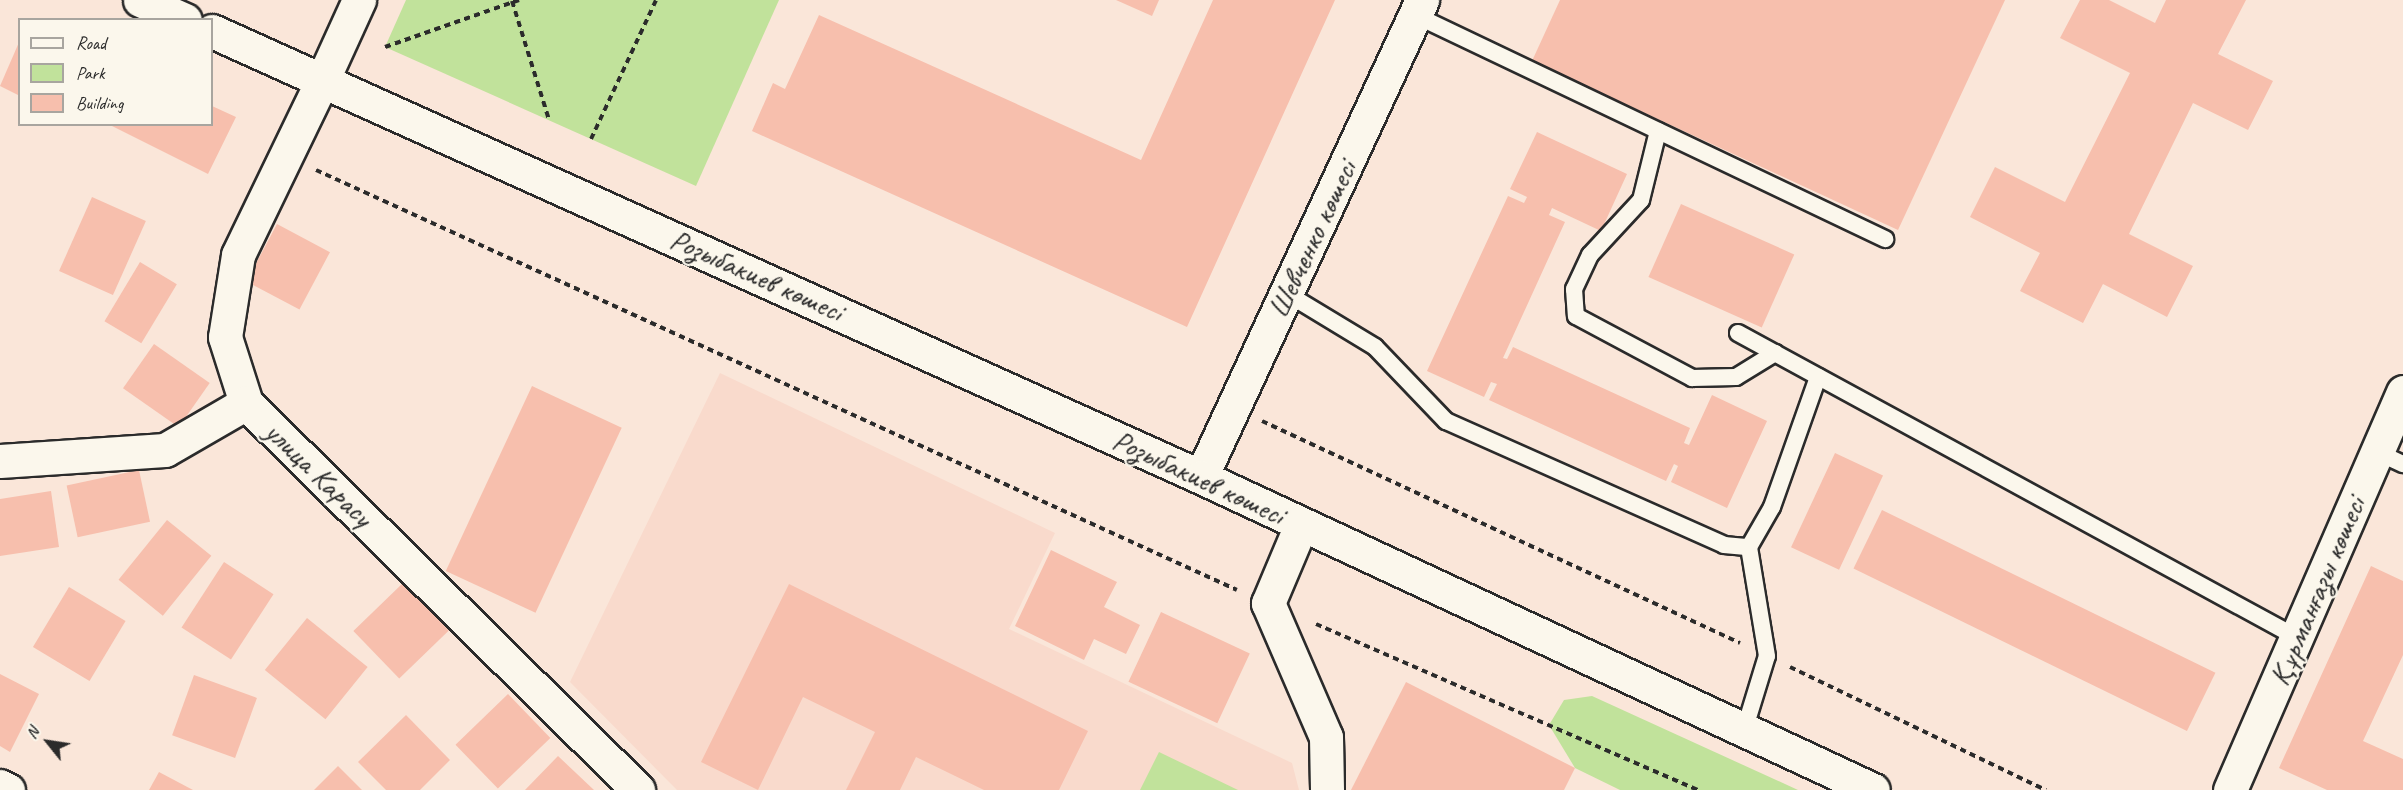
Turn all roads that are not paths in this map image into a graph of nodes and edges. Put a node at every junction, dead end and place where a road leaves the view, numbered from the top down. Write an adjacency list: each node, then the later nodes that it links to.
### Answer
1 (140, 0): 4 (street)
2 (359, 0): 6 (street, улица Карасу)
3 (1418, 7): 7 (lane); 9 (street, Шевченко көшесі)
4 (180, 18)
5 (213, 31): 6 (street, Розыбакиев көшесі)
6 (323, 79): 14 (street, улица Карасу); 17 (street, Розыбакиев көшесі)
7 (1658, 130): 8 (lane); 11 (lane)
8 (1885, 238)
9 (1286, 293): 17 (street, Шевченко көшесі); 19 (lane)
10 (1738, 333): 11 (lane)
11 (1774, 353): 12 (lane)
12 (1818, 377): 19 (lane); 20 (lane)
13 (2403, 392): 15 (street, Құрманғазы көшесі)
14 (246, 403): 16 (street); 24 (street, улица Карасу)
15 (2390, 458): 20 (street, Құрманғазы көшесі)
16 (0, 460)
17 (1201, 477): 18 (street, Розыбакиев көшесі)
18 (1301, 525): 21 (street, Розыбакиев көшесі); 25 (street)
19 (1749, 547): 21 (lane)
20 (2296, 637): 27 (street, Құрманғазы көшесі)
21 (1744, 731): 26 (street, Розыбакиев көшесі)
22 (0, 786): 23 (street)
23 (8, 790)
24 (638, 790)
25 (1327, 790)
26 (1873, 790)
27 (2230, 790)

